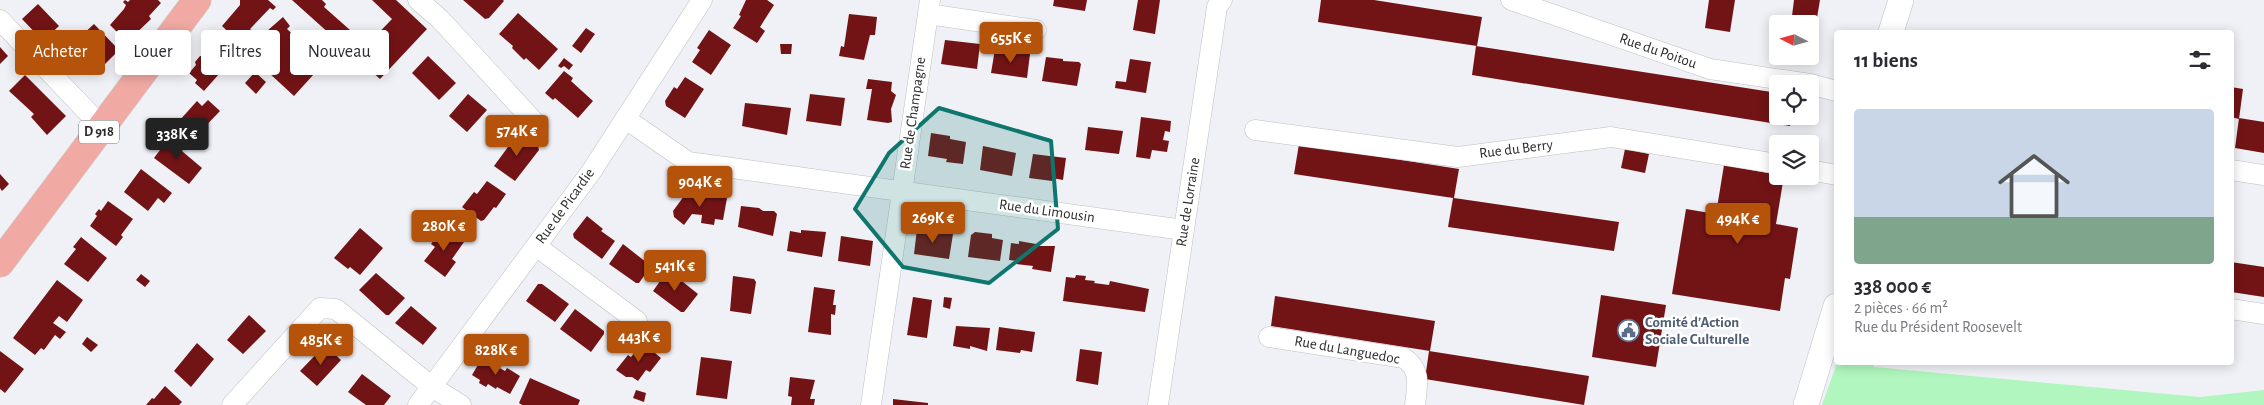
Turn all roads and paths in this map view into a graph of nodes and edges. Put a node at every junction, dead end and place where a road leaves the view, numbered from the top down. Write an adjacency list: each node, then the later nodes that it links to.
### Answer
1 (197, 0): 16 (main road, D 918)
2 (418, 0): 15 (street)
3 (702, 0): 14 (street, Rue de Picardie)
4 (1222, 0): 24 (street, Rue de Lorraine)
5 (1511, 0): 11 (street, Rue du Poitou)
6 (1901, 0): 10 (street)
7 (929, 7): 9 (street); 23 (street, Rue de Champagne)
8 (0, 20): 16 (street)
9 (1036, 30)
10 (1892, 30)
11 (1769, 78)
12 (1819, 86): 13 (street, Rue du Poitou)
13 (1834, 90)
14 (626, 118): 23 (street, Rue du Limousin); 25 (street, Rue de Picardie)
15 (538, 126)
16 (102, 127): 26 (main road, D 918)
17 (1255, 130): 18 (street, Rue du Berry)
18 (1769, 163)
19 (2234, 170): 22 (street)
20 (1819, 172): 21 (street)
21 (1834, 175)
22 (2264, 175)
23 (902, 191): 24 (street, Rue du Limousin); 36 (street, Rue de Champagne)
24 (1184, 230): 37 (street, Rue de Lorraine)
25 (536, 246): 30 (street); 32 (street, Rue de Picardie)
26 (0, 263)
27 (2234, 309): 29 (street)
28 (1834, 313): 39 (street)
29 (2264, 314)
30 (637, 321)
31 (1269, 337): 38 (street, Rue du Languedoc)
32 (432, 387): 33 (street); 34 (street, Rue de Picardie); 35 (street)
33 (232, 405)
34 (418, 405)
35 (461, 405)
36 (870, 405)
37 (1158, 405)
38 (1415, 405)
39 (1806, 405)

